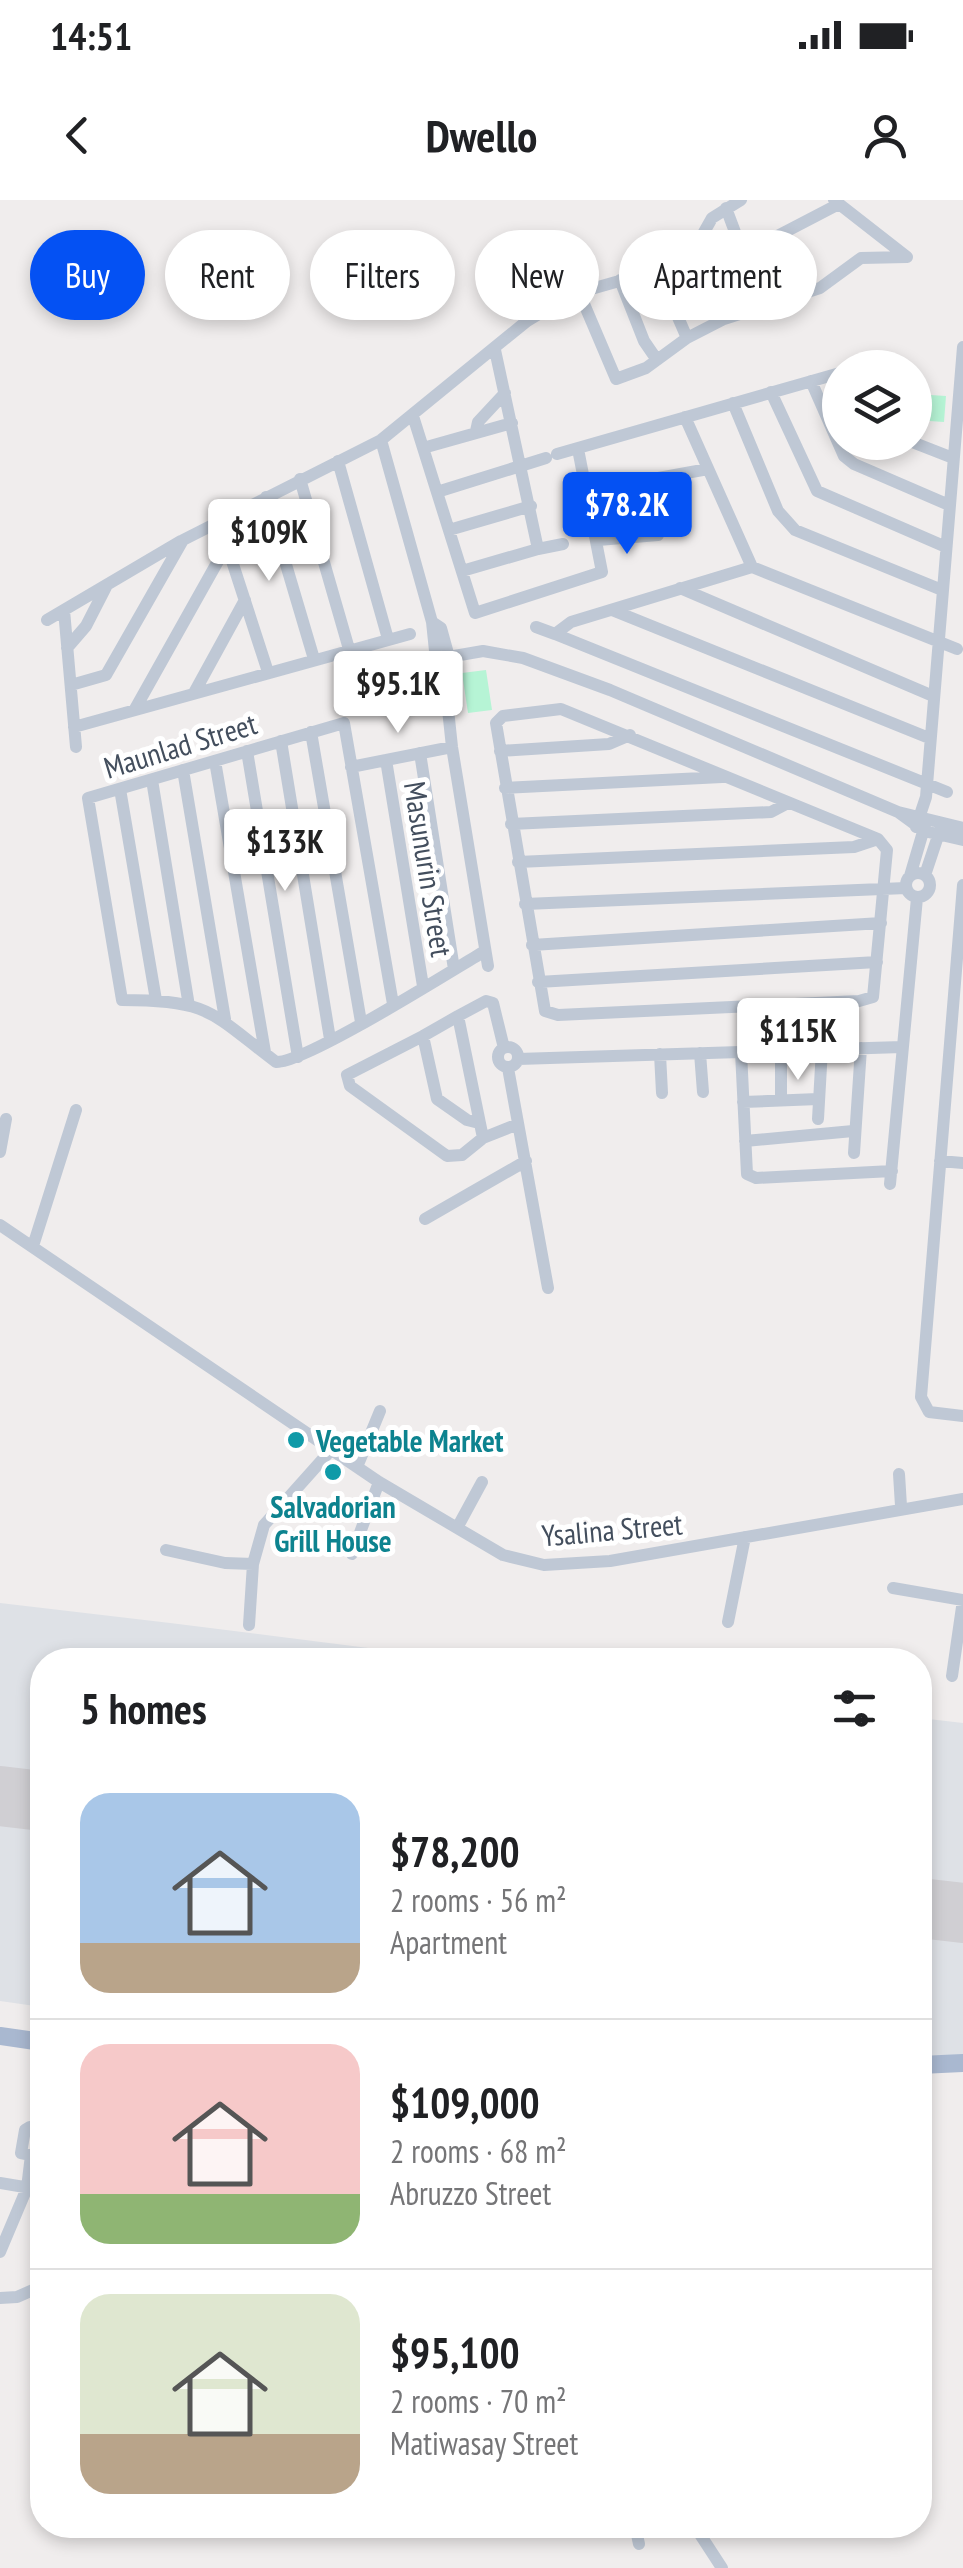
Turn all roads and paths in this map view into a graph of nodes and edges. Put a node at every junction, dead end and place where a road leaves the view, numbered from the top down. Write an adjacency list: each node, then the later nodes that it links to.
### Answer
1 (740, 200): 3 (street)
2 (836, 202): 6 (street); 7 (street)
3 (726, 208): 4 (street); 5 (street)
4 (705, 230)
5 (734, 230)
6 (786, 230)
7 (817, 289)
8 (529, 320): 15 (street)
9 (590, 320): 16 (street)
10 (636, 320): 16 (street)
11 (679, 320): 13 (street)
12 (722, 320): 13 (street)
13 (687, 338): 16 (street)
14 (963, 346): 30 (street)
15 (495, 350): 20 (street); 22 (street)
16 (657, 360)
17 (822, 378): 18 (street)
18 (811, 381): 19 (street); 38 (street)
19 (772, 392): 21 (street); 47 (street)
20 (505, 393): 24 (street); 25 (street)
21 (734, 403): 23 (street); 53 (street)
22 (413, 416): 26 (street); 27 (street)
23 (685, 417): 28 (street); 33 (street)
24 (512, 424): 25 (street); 32 (street)
25 (476, 430): 27 (street)
26 (381, 440): 31 (street); 67 (street)
27 (423, 448): 36 (street)
28 (578, 449): 32 (street); 35 (street)
29 (932, 450): 30 (street)
30 (954, 458): 38 (street)
31 (338, 461): 34 (street); 61 (street)
32 (522, 466): 36 (street); 39 (street)
33 (708, 468): 35 (street); 49 (street)
34 (300, 480): 37 (street); 64 (street)
35 (587, 491): 44 (street)
36 (437, 492): 41 (street)
37 (266, 497): 40 (street); 66 (street)
38 (949, 505): 47 (street)
39 (530, 506): 41 (street); 48 (street)
40 (219, 521): 43 (street); 46 (street)
41 (449, 530): 50 (street)
42 (658, 535): 44 (street)
43 (184, 540): 51 (street); 69 (street)
44 (598, 540): 50 (street)
45 (563, 544): 48 (street)
46 (228, 546): 54 (street); 72 (street)
47 (946, 548): 53 (street)
48 (538, 549): 50 (street)
49 (752, 566): 52 (street); 62 (street)
50 (462, 571)
51 (107, 584): 55 (street); 63 (street)
52 (680, 588): 56 (street); 71 (street)
53 (942, 590): 62 (street)
54 (245, 600): 68 (street); 70 (street)
55 (64, 610): 57 (street); 63 (street)
56 (612, 610): 60 (street); 76 (street)
57 (46, 620)
58 (536, 627): 60 (street)
59 (410, 634): 61 (street)
60 (556, 634): 89 (street)
61 (388, 639): 64 (street)
62 (938, 641): 65 (street); 71 (street)
63 (68, 648): 69 (street)
64 (349, 649): 66 (street)
65 (957, 649)
66 (314, 658): 68 (street)
67 (443, 658): 78 (street); 94 (street)
68 (268, 672): 70 (street)
69 (71, 686): 73 (street)
70 (194, 692): 72 (street)
71 (933, 696): 76 (street)
72 (135, 709): 73 (street)
73 (74, 727): 79 (street)
74 (312, 732): 77 (street, Maunlad Street); 85 (street, Maunlad Street); 117 (street)
75 (630, 735): 81 (street); 81 (street); 87 (street)
76 (929, 738): 89 (street)
77 (281, 741): 80 (street, Maunlad Street); 119 (street)
78 (452, 746): 82 (street); 109 (street)
79 (76, 747)
80 (247, 751): 84 (street, Maunlad Street); 128 (street)
81 (500, 752): 90 (street)
82 (420, 753): 83 (street); 109 (street)
83 (386, 760): 85 (street); 111 (street, Masunurin Street)
84 (215, 761): 86 (street, Maunlad Street); 124 (street)
85 (351, 766): 113 (street)
86 (183, 770): 88 (street, Maunlad Street); 116 (street)
87 (727, 777): 90 (street); 93 (street)
88 (152, 780): 91 (street, Maunlad Street); 114 (street)
89 (925, 784): 92 (street); 94 (street)
90 (505, 788): 95 (street)
91 (120, 789): 112 (street); 112 (street, Maunlad Street)
92 (947, 792)
93 (788, 803): 95 (street); 97 (street)
94 (920, 822): 96 (street); 98 (street); 100 (street); 101 (street)
95 (510, 824): 99 (street)
96 (963, 828)
97 (878, 839): 99 (street); 103 (street)
98 (963, 840)
99 (518, 862): 105 (street)
100 (925, 875): 101 (street); 104 (street)
101 (908, 882): 103 (street); 104 (street)
102 (963, 885): 146 (street)
103 (886, 886): 105 (street); 106 (street)
104 (917, 898): 120 (street)
105 (524, 904): 107 (street)
106 (881, 924): 107 (street); 108 (street)
107 (532, 945): 110 (street)
108 (877, 962): 110 (street); 110 (street)
109 (454, 969): 111 (street)
110 (538, 982)
111 (423, 986): 113 (street)
112 (156, 1000): 114 (street)
113 (393, 1004): 117 (street)
114 (190, 1006): 116 (street)
115 (458, 1016): 118 (street); 129 (street); 138 (street)
116 (225, 1018): 124 (street)
117 (360, 1022): 119 (street)
118 (422, 1036): 138 (street); 141 (street)
119 (330, 1039): 128 (street)
120 (902, 1046): 121 (street); 142 (street)
121 (861, 1048): 122 (street); 140 (street)
122 (822, 1049): 123 (street); 133 (street)
123 (782, 1050): 125 (street); 132 (street)
124 (265, 1052): 128 (street)
125 (741, 1052): 126 (street); 134 (street)
126 (700, 1053): 127 (street); 130 (street)
127 (660, 1054): 129 (street); 131 (street)
128 (298, 1057)
129 (513, 1063): 139 (street)
130 (703, 1092)
131 (662, 1093)
132 (781, 1099): 133 (street); 134 (street)
133 (818, 1100): 137 (street)
134 (743, 1102): 142 (street)
135 (76, 1110): 150 (street)
136 (6, 1119): 143 (street)
137 (818, 1119)
138 (479, 1123): 141 (street)
139 (518, 1124): 141 (street); 145 (street)
140 (852, 1131): 142 (street); 144 (street)
141 (482, 1138)
142 (744, 1141)
143 (0, 1152)
144 (854, 1152)
145 (526, 1160): 148 (street); 151 (street)
146 (940, 1161): 147 (street); 153 (street)
147 (963, 1162)
148 (425, 1219)
149 (0, 1225): 150 (street, Ysalina Street)
150 (33, 1246): 154 (street, Ysalina Street)
151 (548, 1288)
152 (380, 1411): 155 (street)
153 (963, 1416)
154 (331, 1450): 155 (street, Ysalina Street); 165 (street)
155 (357, 1467): 157 (street, Ysalina Street)
156 (900, 1474): 160 (street)
157 (379, 1482): 161 (street, Ysalina Street); 164 (street)
158 (482, 1482): 161 (street)
159 (963, 1499): 160 (street, Ysalina Street)
160 (901, 1506): 162 (street, Ysalina Street)
161 (457, 1528): 162 (street, Ysalina Street)
162 (745, 1537): 168 (street)
163 (166, 1550): 165 (street)
164 (352, 1554)
165 (253, 1564): 169 (street)
166 (893, 1588): 167 (street)
167 (963, 1600): 170 (street)
168 (728, 1622)
169 (249, 1625)
170 (952, 1676)
171 (0, 2036): 172 (main road)
172 (30, 2040)
173 (963, 2064): 174 (main road)
174 (932, 2065)
175 (30, 2126): 176 (street)
176 (30, 2155)
177 (30, 2163): 179 (street)
178 (0, 2183): 179 (street)
179 (27, 2188): 180 (street); 181 (street)
180 (30, 2188)
181 (2, 2242)
182 (30, 2291): 183 (street)
183 (0, 2298)
184 (638, 2538): 186 (street)
185 (702, 2538): 187 (street)
186 (639, 2544)
187 (722, 2568)

